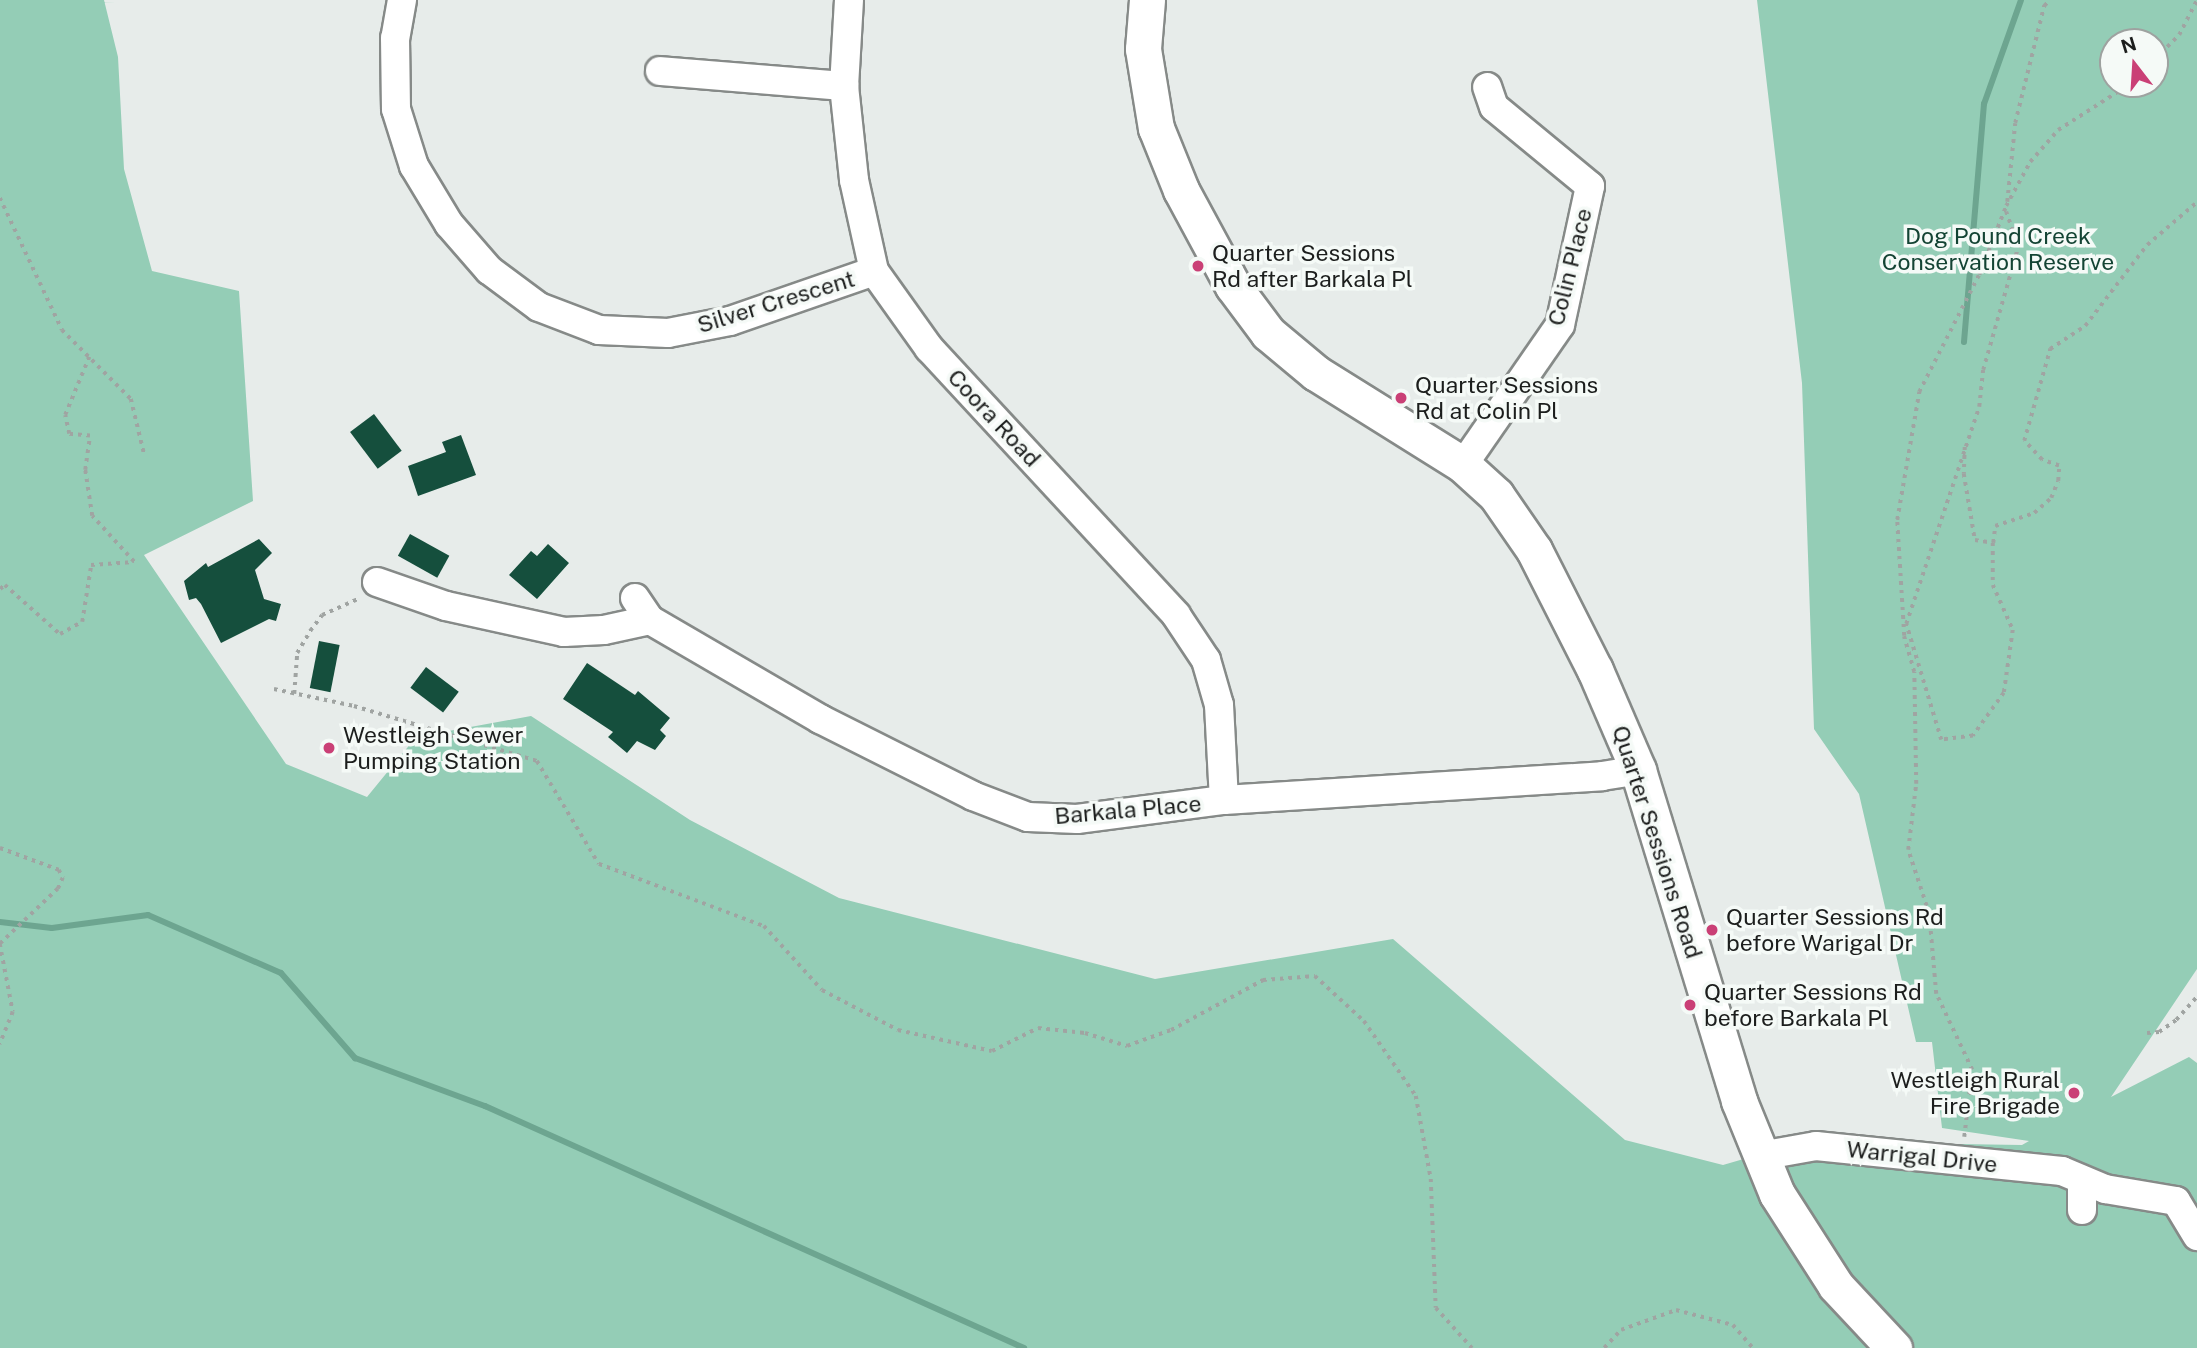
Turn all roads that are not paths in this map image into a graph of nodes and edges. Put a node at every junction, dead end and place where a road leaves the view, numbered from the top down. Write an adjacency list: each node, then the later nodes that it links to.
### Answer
1 (402, 0): 7 (street, Silver Crescent)
2 (849, 0): 5 (street, Coora Road)
3 (1146, 0): 8 (main road, Quarter Sessions Road)
4 (660, 71): 5 (street)
5 (844, 86): 7 (street, Coora Road)
6 (1487, 87): 8 (street, Colin Place)
7 (874, 271): 11 (street, Coora Road)
8 (1463, 465): 10 (main road, Quarter Sessions Road)
9 (377, 582): 11 (street, Barkala Place)
10 (1638, 770): 11 (street, Barkala Place); 12 (main road, Quarter Sessions Road)
11 (1224, 800)
12 (1760, 1156): 13 (street, Warrigal Drive); 16 (main road, Quarter Sessions Road)
13 (2082, 1180): 14 (street); 15 (street, Warrigal Drive)
14 (2082, 1210)
15 (2197, 1236)
16 (1894, 1348)

